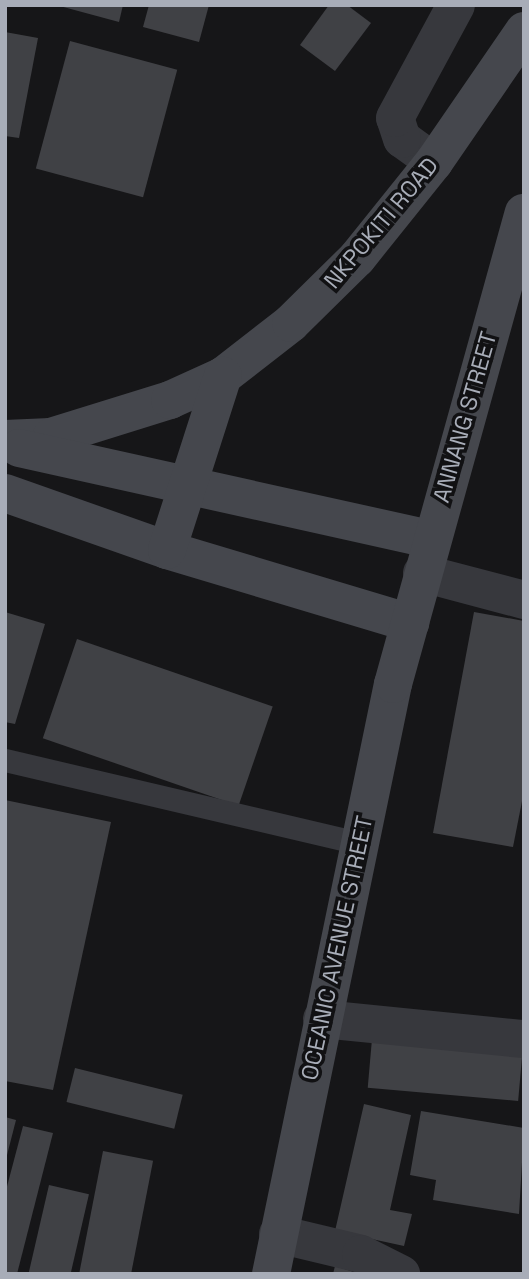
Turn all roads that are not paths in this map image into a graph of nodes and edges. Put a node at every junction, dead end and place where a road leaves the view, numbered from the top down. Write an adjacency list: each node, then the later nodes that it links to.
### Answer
1 (456, 5): 3 (street)
2 (524, 31): 3 (main road, NKPOKITI ROAD)
3 (433, 162): 6 (main road, NKPOKITI ROAD)
4 (524, 213): 5 (main road, ANNANG STREET)
5 (513, 284): 12 (main road, ANNANG STREET)
6 (223, 376): 7 (main road, NKPOKITI ROAD); 9 (main road)
7 (5, 439)
8 (5, 446): 9 (main road)
9 (190, 485): 11 (main road); 12 (main road)
10 (5, 493): 11 (main road)
11 (167, 550): 14 (main road)
12 (426, 556): 13 (street); 14 (main road, ANNANG STREET)
13 (524, 600)
14 (410, 623): 16 (main road, OCEANIC AVENUE STREET)
15 (5, 760): 16 (lane)
16 (360, 843): 17 (main road, OCEANIC AVENUE STREET)
17 (322, 1019): 18 (street); 19 (main road, OCEANIC AVENUE STREET)
18 (524, 1039)
19 (278, 1234): 20 (main road, OCEANIC AVENUE STREET); 21 (street)
20 (271, 1274)
21 (401, 1274)

